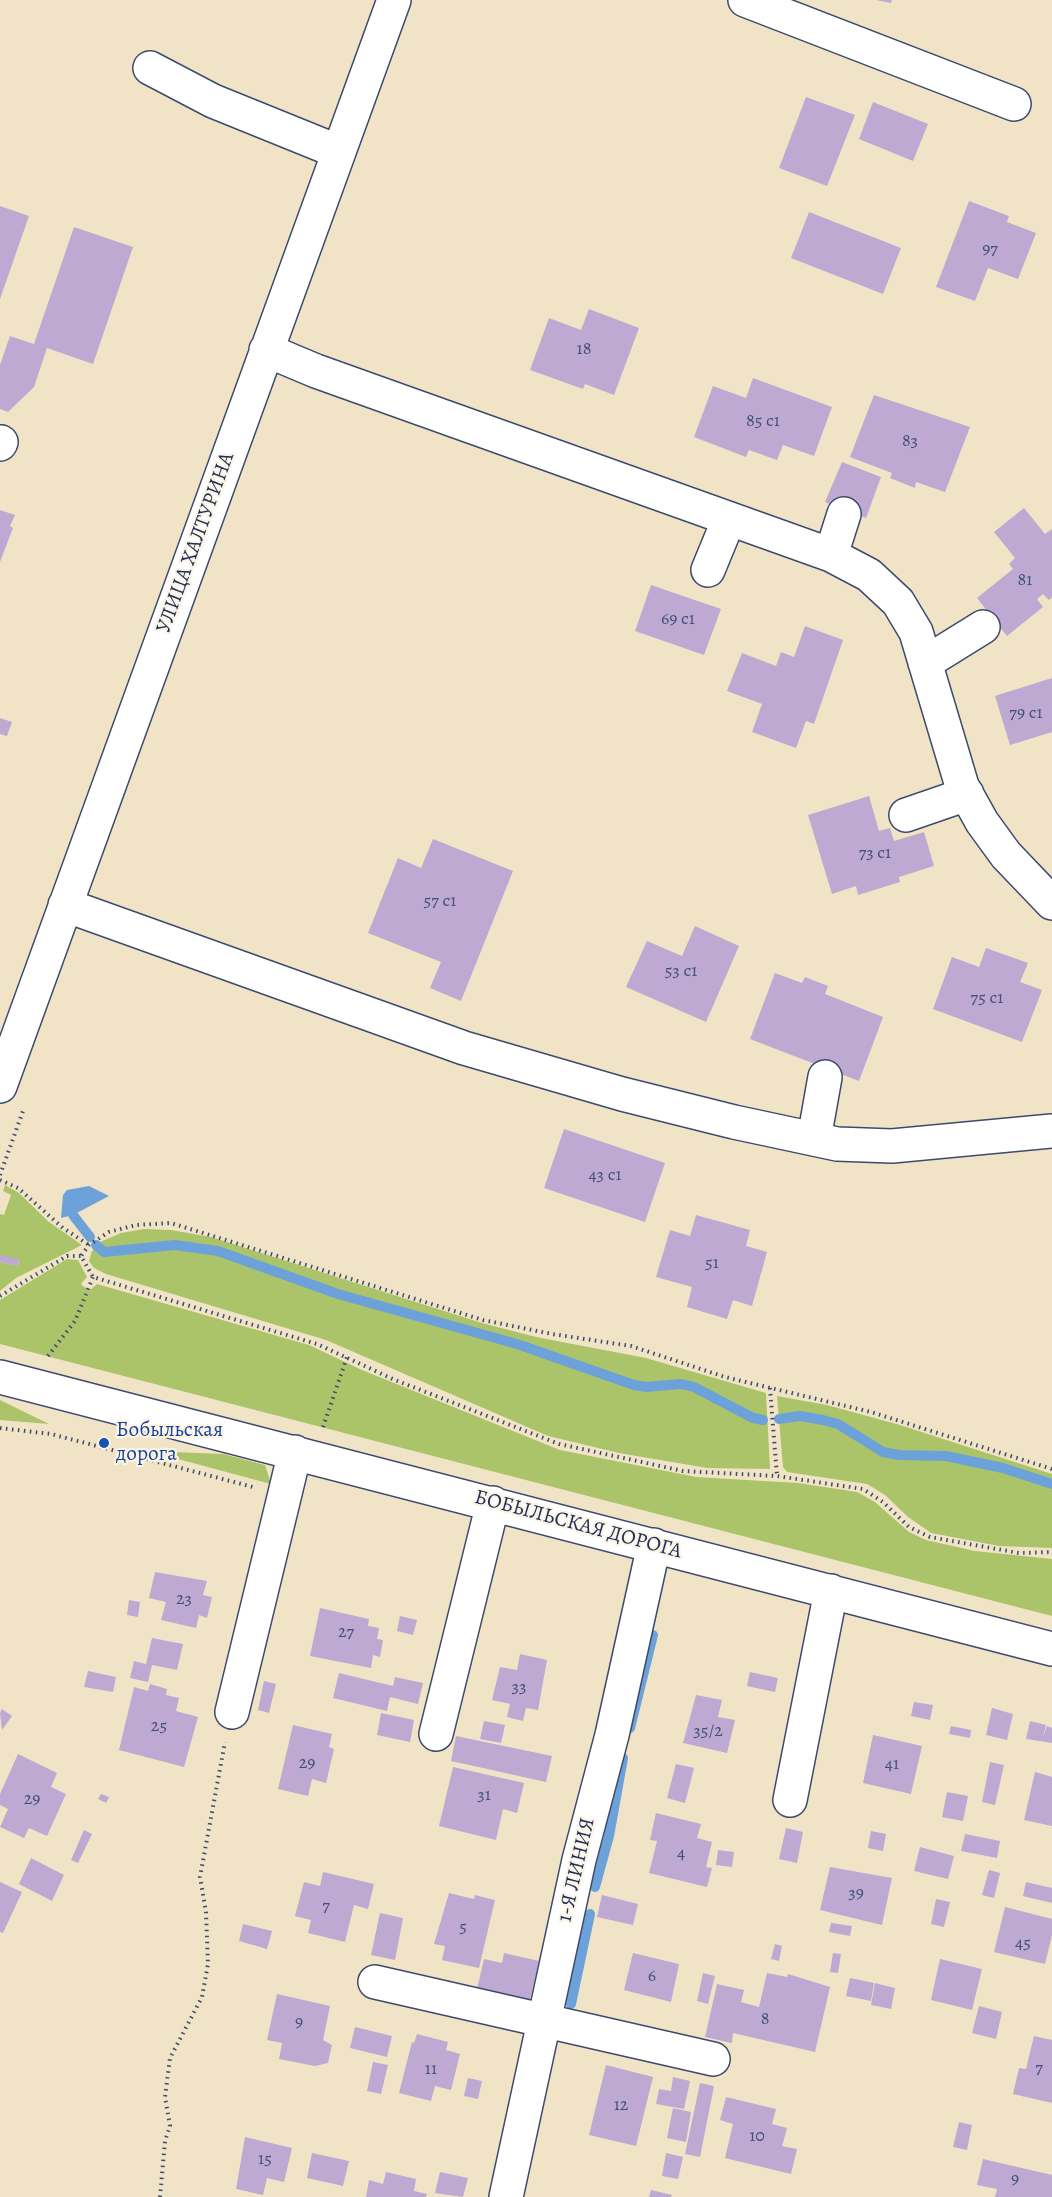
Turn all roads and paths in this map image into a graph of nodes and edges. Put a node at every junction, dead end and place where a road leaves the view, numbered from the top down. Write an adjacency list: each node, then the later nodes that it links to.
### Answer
1 (394, 0): 5 (street, УЛИЦА ХАЛТУРИНА)
2 (745, 0): 4 (street)
3 (150, 68): 5 (street)
4 (1014, 104)
5 (339, 152): 6 (street, УЛИЦА ХАЛТУРИНА)
6 (266, 350): 8 (street); 16 (street, УЛИЦА ХАЛТУРИНА)
7 (844, 514): 9 (street)
8 (729, 519): 9 (street); 10 (street)
9 (831, 555): 12 (street)
10 (708, 570)
11 (983, 627): 12 (street)
12 (925, 663): 13 (street)
13 (967, 794): 14 (street); 15 (street)
14 (906, 815)
15 (1052, 903)
16 (65, 905): 18 (street, УЛИЦА ХАЛТУРИНА); 20 (street)
17 (825, 1077): 20 (street)
18 (0, 1086)
19 (1052, 1131): 20 (street)
20 (814, 1139)
21 (0, 1180): 22 (path)
22 (89, 1245): 23 (path); 29 (path)
23 (81, 1256): 24 (path); 25 (path)
24 (93, 1277): 26 (path); 27 (path)
25 (0, 1296)
26 (347, 1357): 30 (path); 32 (path)
27 (44, 1362)
28 (0, 1377): 30 (street, БОБЫЛЬСКАЯ ДОРОГА)
29 (770, 1388): 31 (path); 32 (path)
30 (308, 1443): 33 (street, БОБЫЛЬСКАЯ ДОРОГА); 38 (street)
31 (1052, 1469)
32 (777, 1476): 35 (path)
33 (493, 1503): 34 (street, БОБЫЛЬСКАЯ ДОРОГА); 39 (street)
34 (654, 1545): 36 (street, БОБЫЛЬСКАЯ ДОРОГА); 42 (street, 1-Я ЛИНИЯ)
35 (1052, 1552)
36 (831, 1591): 37 (street, БОБЫЛЬСКАЯ ДОРОГА); 40 (street)
37 (1052, 1648)
38 (232, 1712): 44 (path)
39 (436, 1734)
40 (790, 1800)
41 (375, 1982): 42 (street)
42 (543, 2020): 43 (street); 45 (street, 1-Я ЛИНИЯ)
43 (713, 2059)
44 (160, 2197)
45 (506, 2197)

